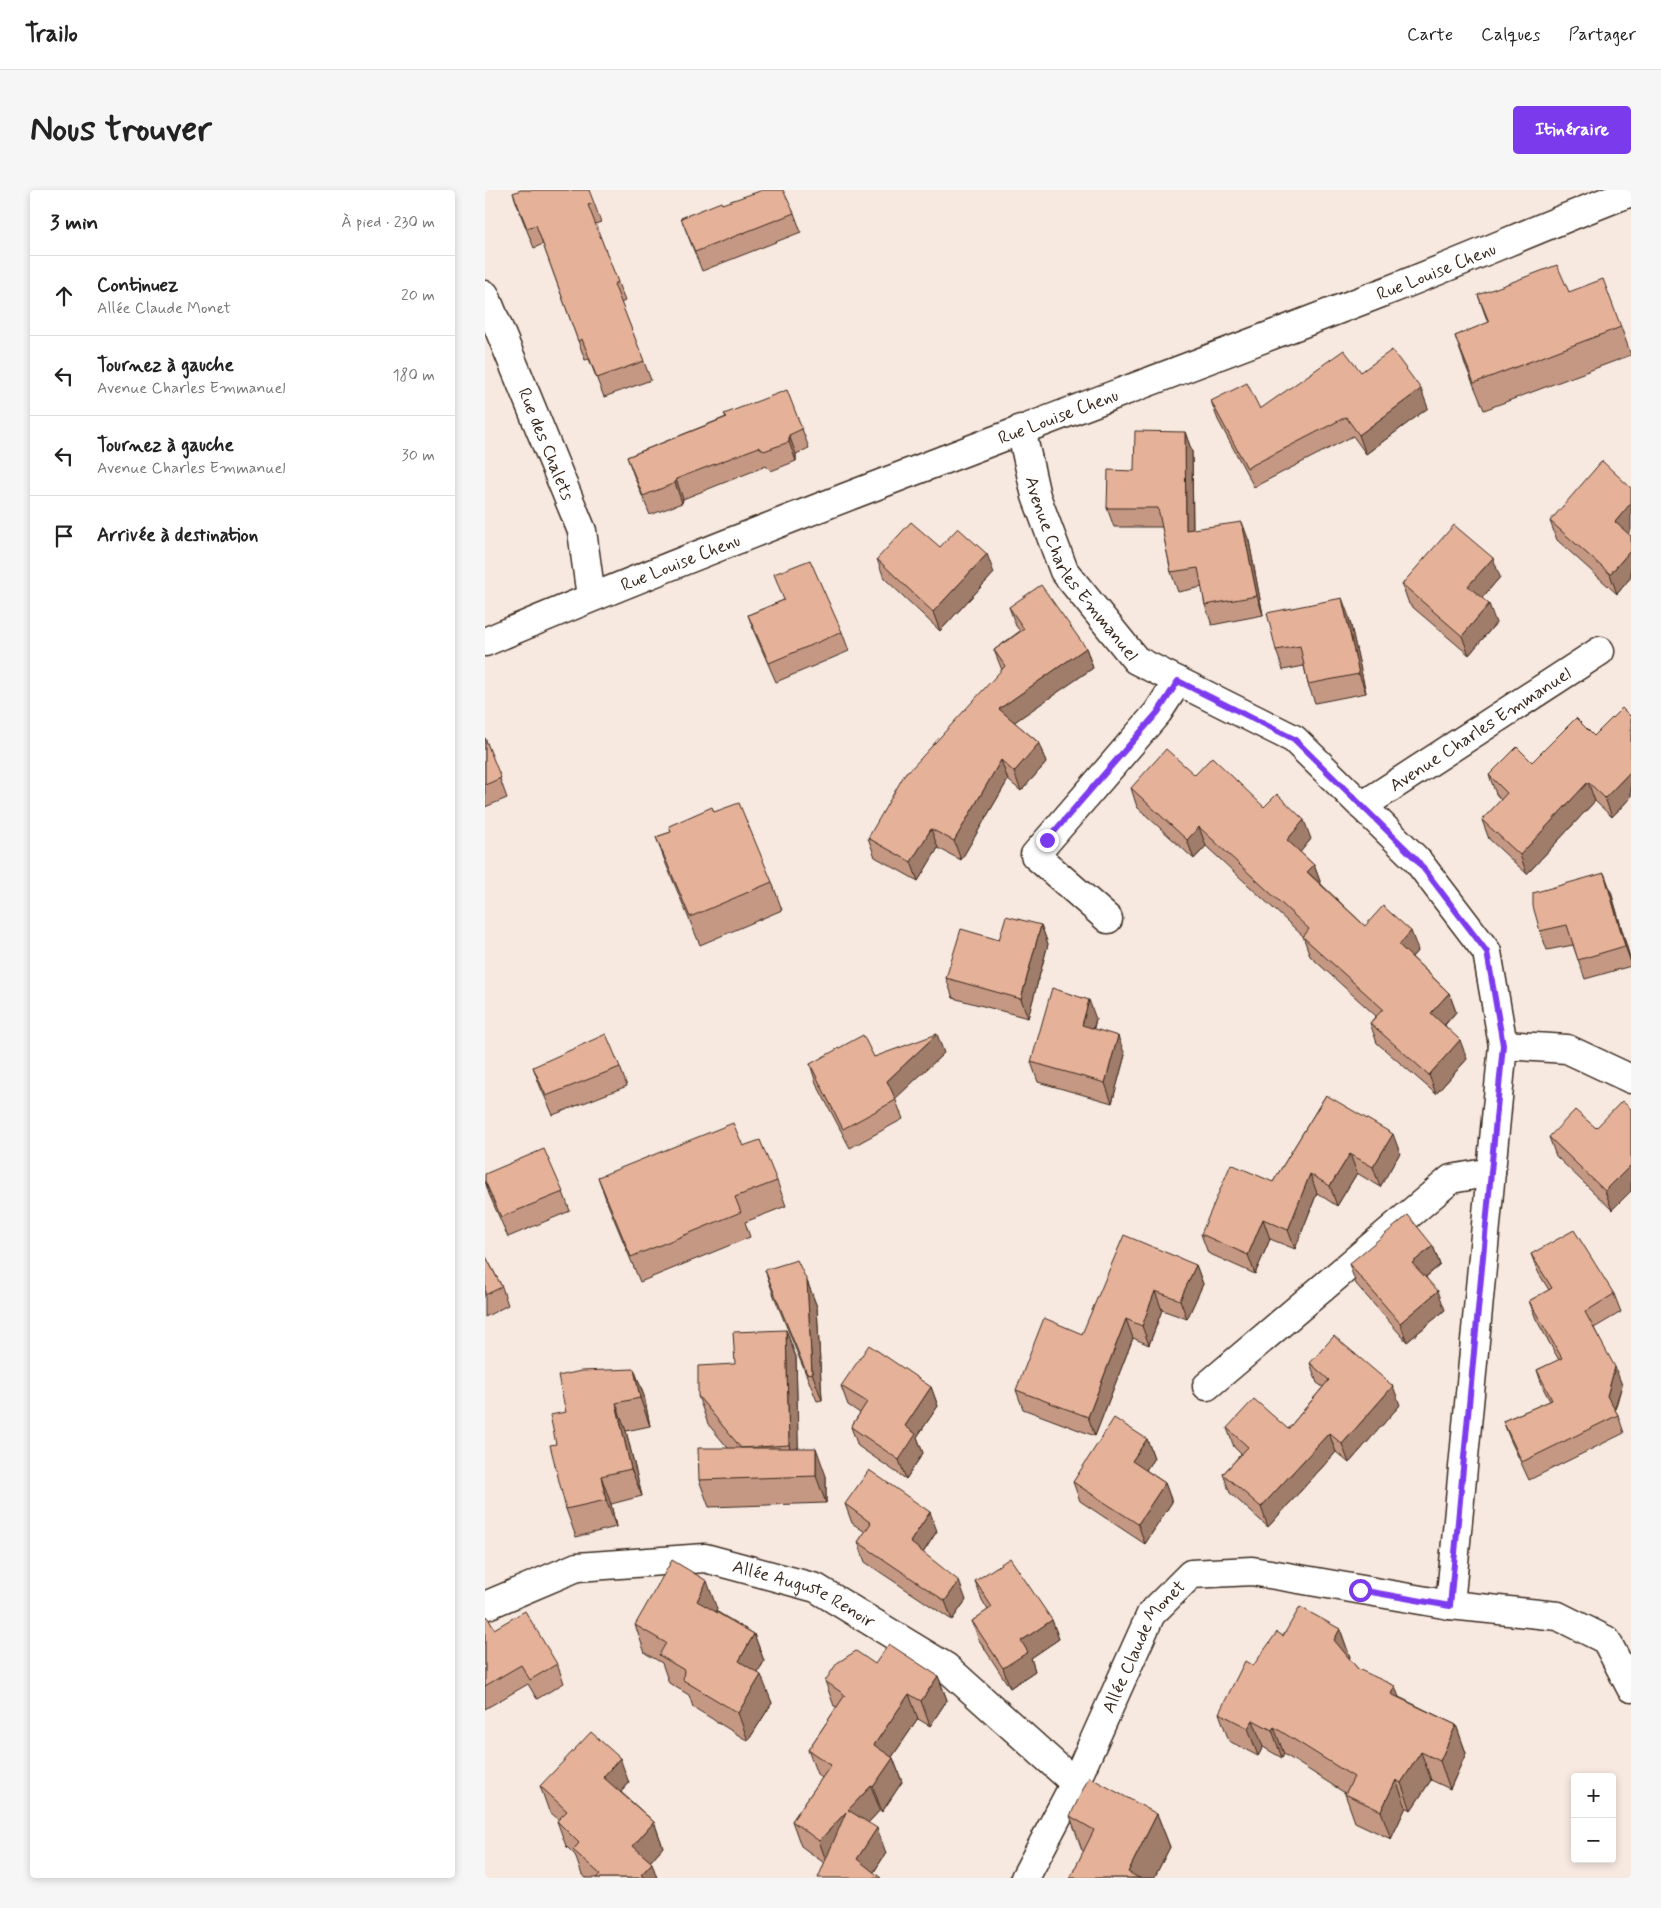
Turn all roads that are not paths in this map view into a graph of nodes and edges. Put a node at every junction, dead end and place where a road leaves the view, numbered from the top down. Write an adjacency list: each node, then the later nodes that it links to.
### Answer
1 (1616, 194): 3 (street, Rue Louise Chenu)
2 (485, 294): 4 (street, Rue des Chalets)
3 (1021, 429): 4 (street, Rue Louise Chenu); 7 (street, Avenue Charles Emmanuel)
4 (591, 597): 5 (street, Rue Louise Chenu)
5 (485, 642)
6 (1600, 652): 8 (street, Avenue Charles Emmanuel)
7 (1178, 681): 8 (street, Avenue Charles Emmanuel); 9 (street)
8 (1362, 806): 10 (street, Avenue Charles Emmanuel)
9 (1108, 919)
10 (1503, 1045): 11 (street); 12 (street, Avenue Charles Emmanuel)
11 (1631, 1078)
12 (1491, 1172): 13 (street); 15 (street, Avenue Charles Emmanuel)
13 (1207, 1386)
14 (485, 1606): 17 (street, Allée Auguste Renoir)
15 (1450, 1606): 16 (street, Allée Claude Monet); 17 (street, Allée Claude Monet)
16 (1631, 1688)
17 (1075, 1782): 18 (street, Allée Claude Monet)
18 (1025, 1878)

